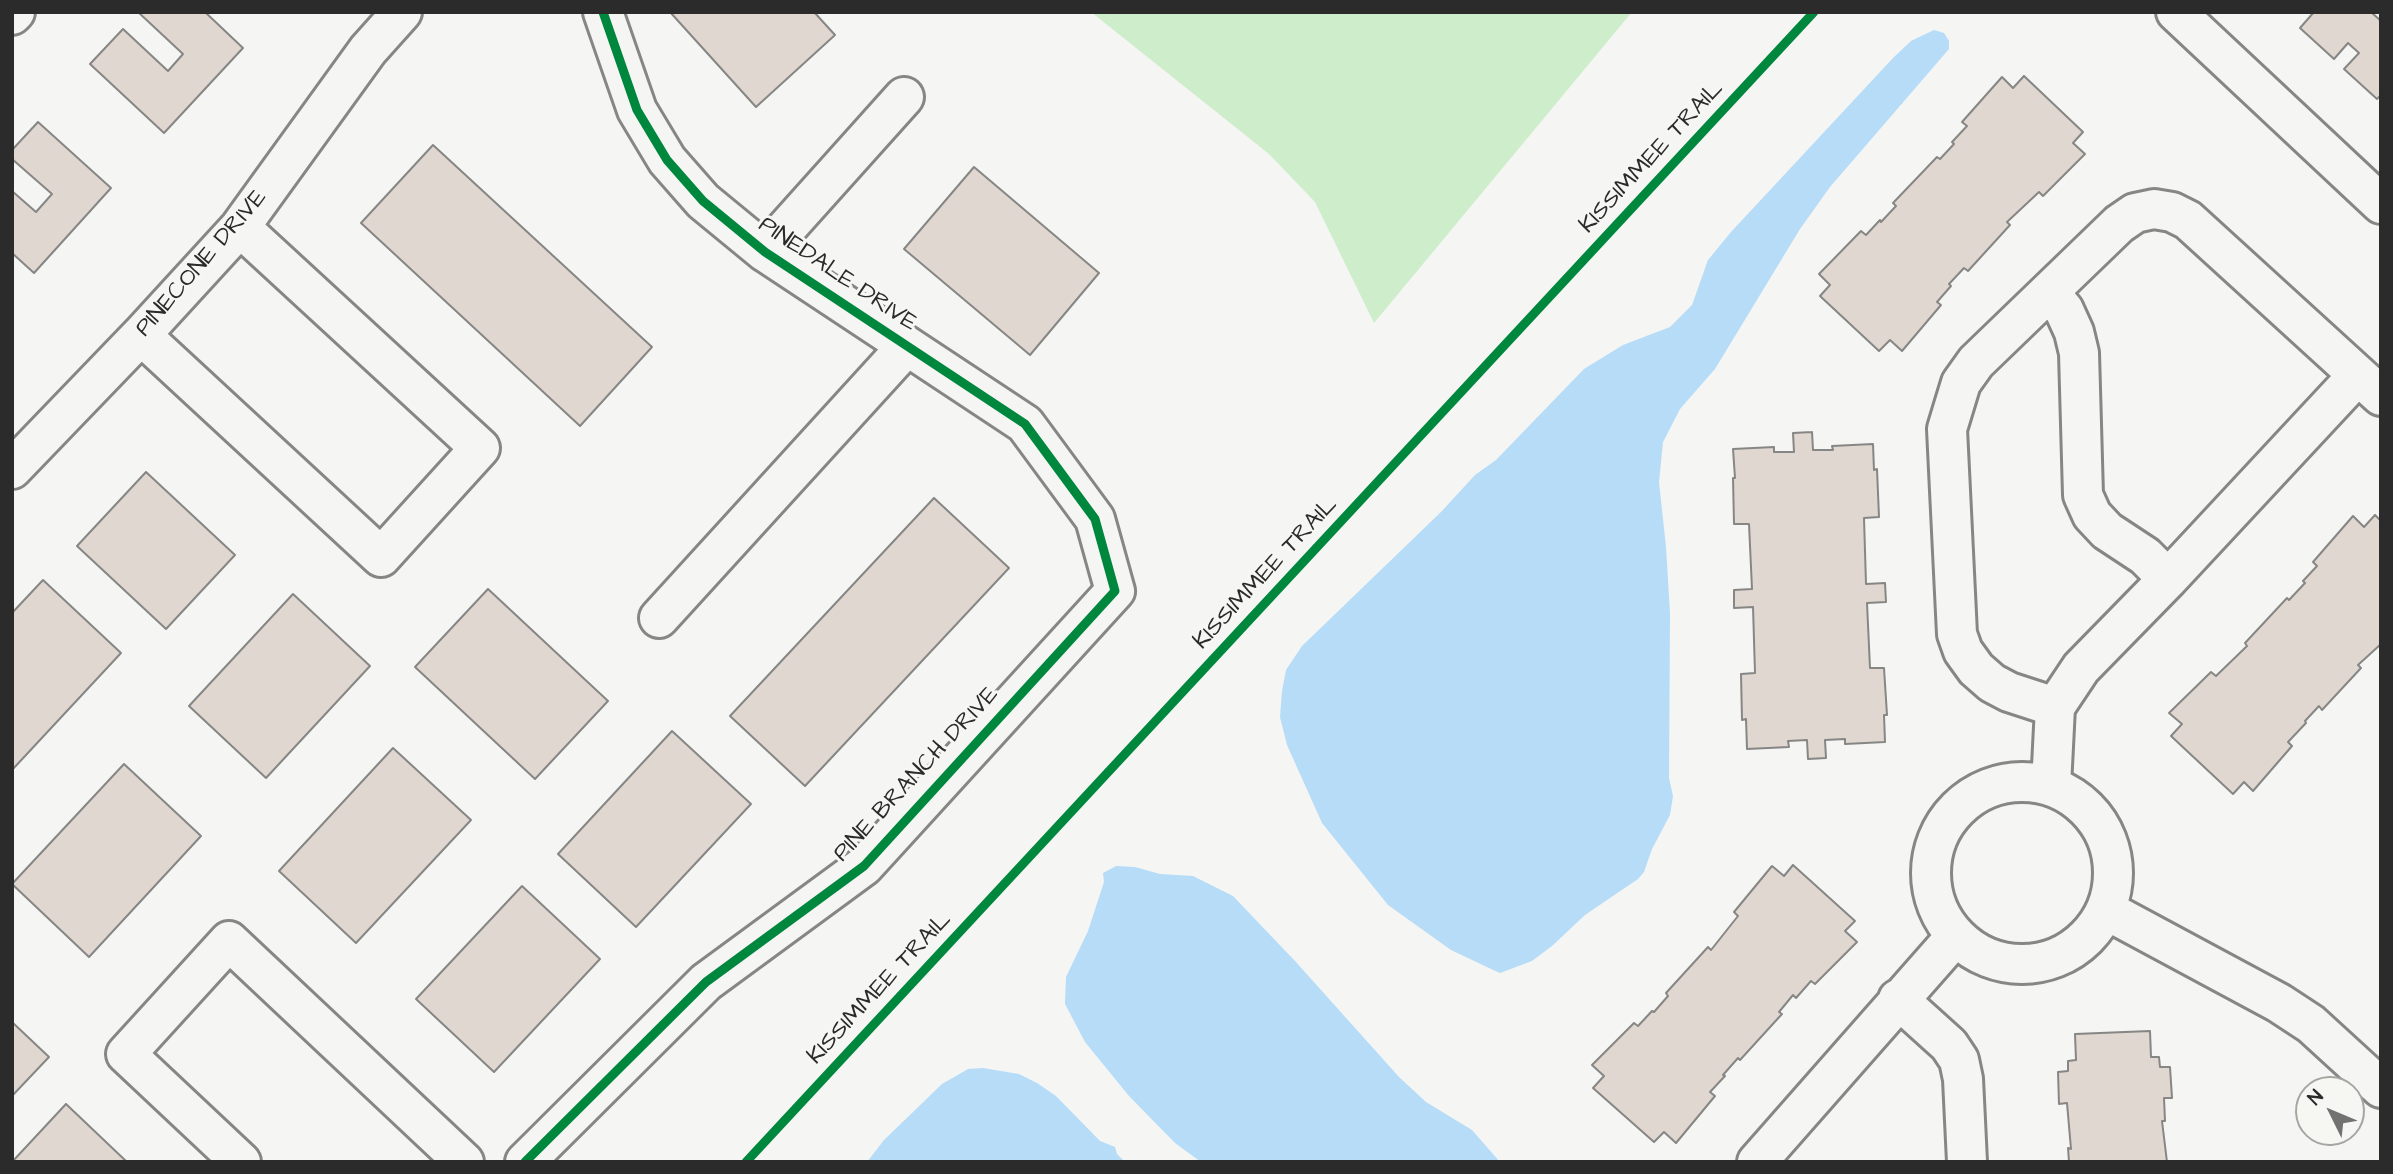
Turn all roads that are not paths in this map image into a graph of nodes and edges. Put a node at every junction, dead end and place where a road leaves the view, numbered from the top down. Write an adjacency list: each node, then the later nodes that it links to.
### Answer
1 (402, 12): 6 (street, PINECONE DRIVE)
2 (2176, 12): 5 (street)
3 (605, 18): 7 (street, PINEDALE DRIVE)
4 (904, 97): 7 (street)
5 (2381, 204)
6 (240, 227): 9 (street, PINECONE DRIVE); 9 (street)
7 (765, 253): 10 (street, PINEDALE DRIVE)
8 (2049, 292): 11 (street); 14 (street); 16 (street)
9 (141, 335): 12 (street, PINECONE DRIVE)
10 (907, 346): 13 (street, PINEDALE DRIVE); 15 (street)
11 (2369, 385): 14 (street)
12 (12, 469)
13 (1095, 519): 24 (street, PINE BRANCH DRIVE)
14 (2168, 579): 16 (street)
15 (659, 618)
16 (2055, 707): 17 (street)
17 (2051, 786): 18 (street); 19 (street)
18 (2106, 910): 19 (street); 21 (street)
19 (1955, 937): 20 (street)
20 (1898, 999): 25 (street); 26 (street)
21 (2381, 1088)
22 (241, 1162): 23 (street)
23 (464, 1162)
24 (525, 1162)
25 (1757, 1162)
26 (1967, 1162)

